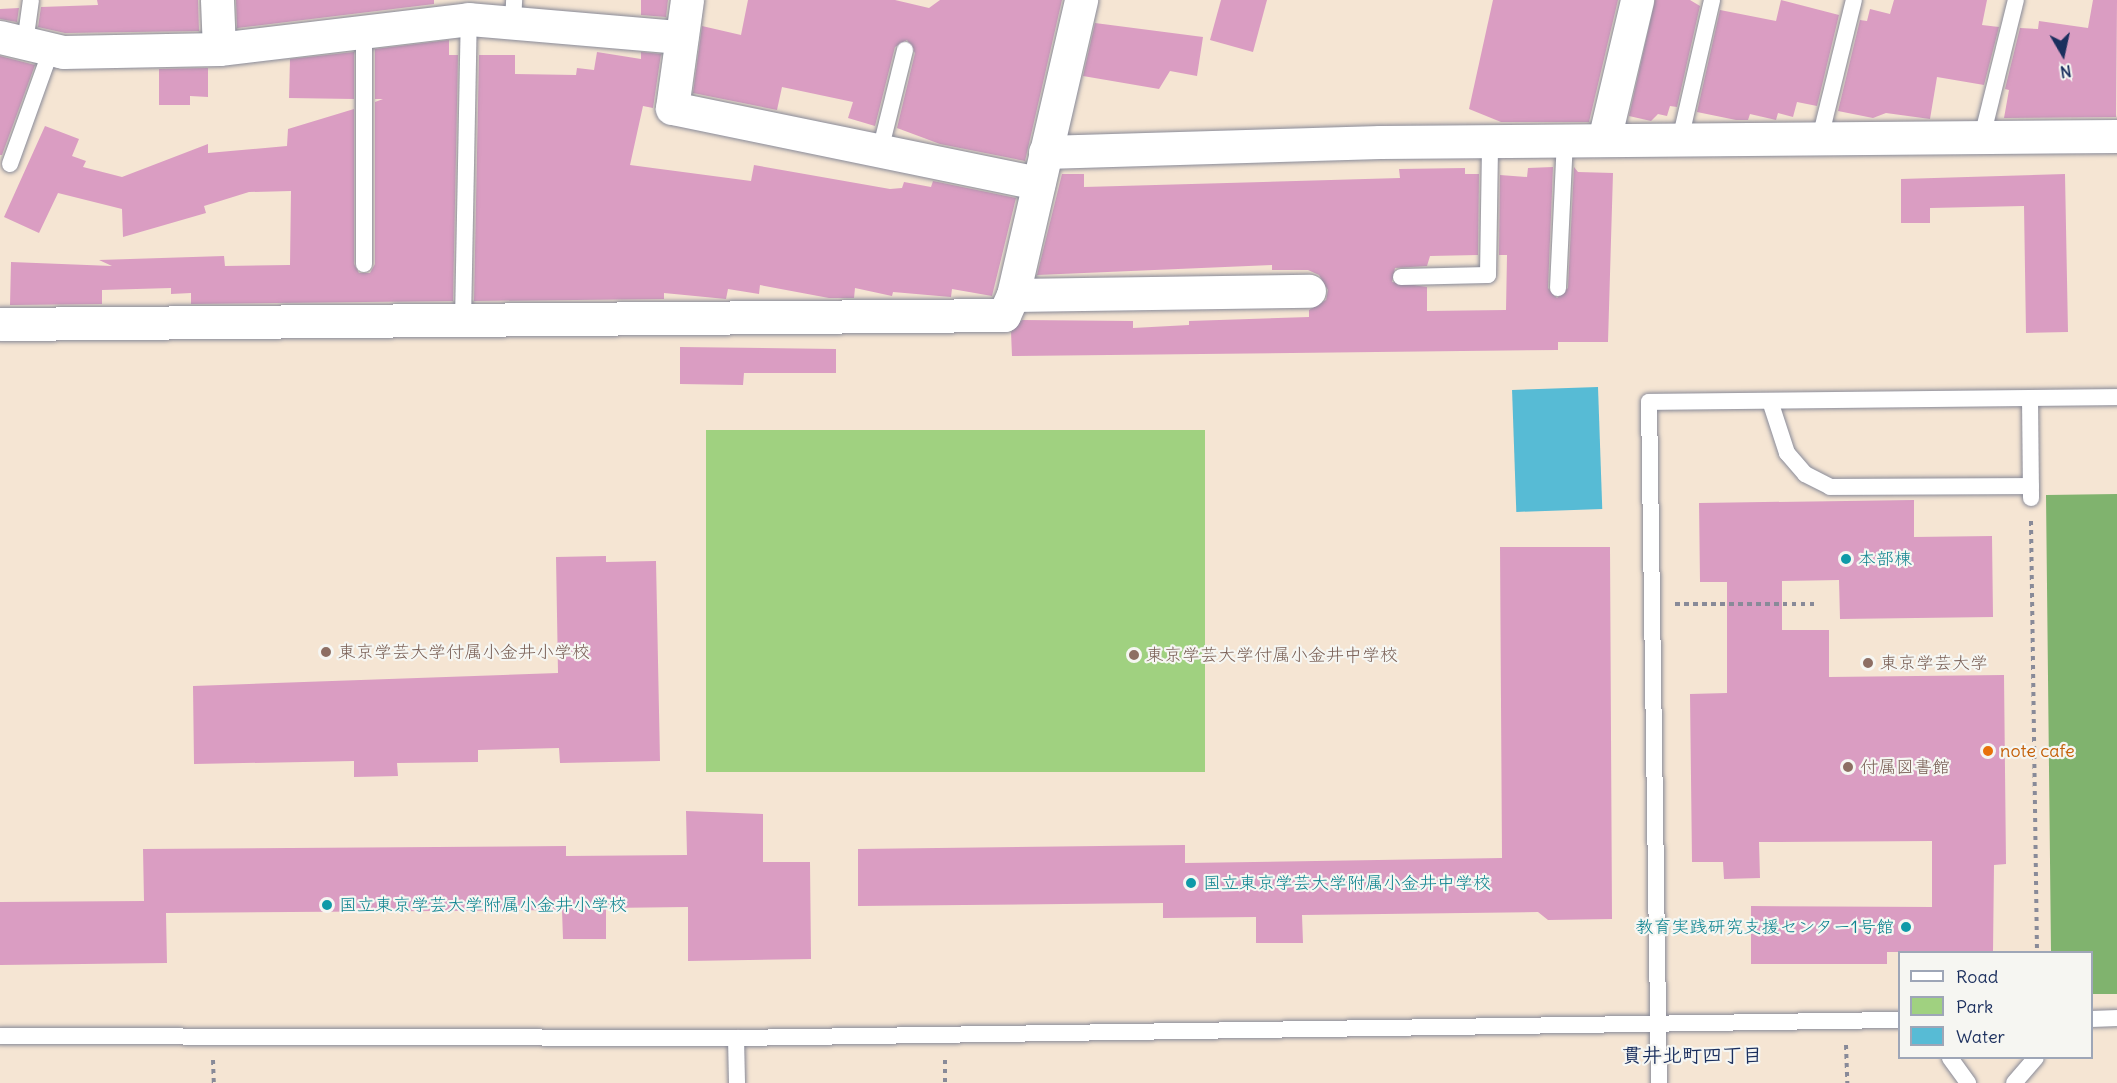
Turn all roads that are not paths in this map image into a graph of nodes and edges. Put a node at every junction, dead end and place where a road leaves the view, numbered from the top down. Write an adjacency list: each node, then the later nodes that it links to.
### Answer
1 (31, 0): 13 (lane)
2 (217, 0): 14 (street)
3 (687, 0): 12 (street)
4 (1081, 0): 24 (street)
5 (1637, 0): 19 (street)
6 (1712, 0): 20 (lane)
7 (1854, 0): 18 (lane)
8 (2016, 0): 17 (lane)
9 (513, 11): 10 (street); 12 (street)
10 (469, 19): 11 (street); 32 (lane)
11 (364, 32): 14 (street); 27 (lane)
12 (681, 37): 23 (street)
13 (25, 43): 14 (street); 25 (lane)
14 (219, 49)
15 (905, 50): 23 (lane)
16 (2117, 136): 17 (street)
17 (1982, 137): 18 (street)
18 (1820, 138): 20 (street)
19 (1604, 140): 20 (street); 22 (street)
20 (1680, 140)
21 (1490, 141): 22 (street); 24 (street); 28 (lane)
22 (1565, 141): 29 (lane)
23 (880, 151): 26 (street)
24 (1046, 152): 26 (street)
25 (10, 165)
26 (1038, 183): 31 (street)
27 (364, 264)
28 (1401, 277)
29 (1558, 288)
30 (1309, 291): 31 (street)
31 (1014, 295): 32 (street)
32 (463, 321): 33 (street)
33 (0, 324)
34 (2117, 397): 35 (lane)
35 (2030, 398): 36 (lane); 36 (lane)
36 (1770, 401): 40 (lane)
37 (2093, 1018): 38 (lane)
38 (2117, 1018)
39 (1898, 1020): 40 (lane)
40 (1659, 1022): 42 (lane); 46 (lane)
41 (0, 1036): 42 (lane)
42 (736, 1038): 45 (lane)
43 (1951, 1059): 47 (lane)
44 (2035, 1059): 48 (lane)
45 (737, 1083)
46 (1659, 1083)
47 (1968, 1083)
48 (2014, 1083)

